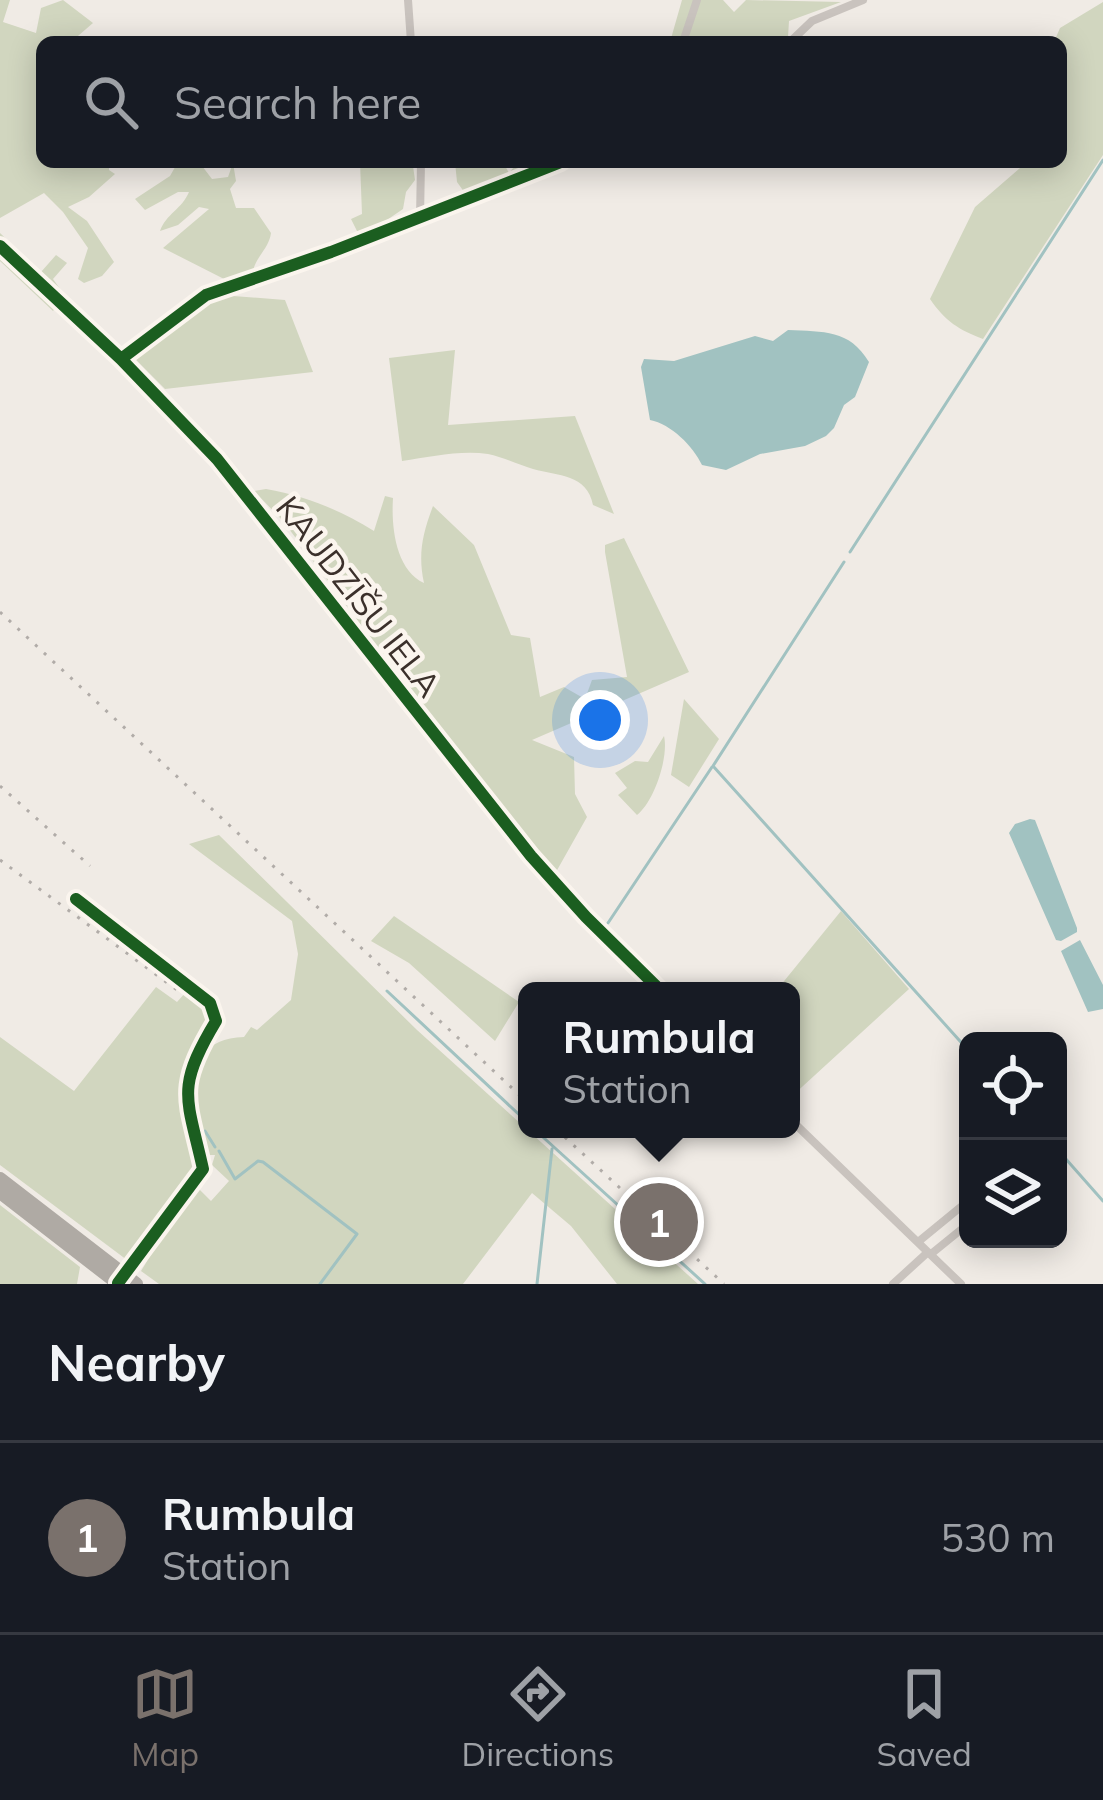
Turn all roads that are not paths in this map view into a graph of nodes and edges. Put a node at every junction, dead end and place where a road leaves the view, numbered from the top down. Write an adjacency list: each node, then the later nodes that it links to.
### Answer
1 (407, 0): 4 (street)
2 (697, 0): 5 (street)
3 (863, 0): 6 (street)
4 (410, 36)
5 (684, 36)
6 (796, 36)
7 (421, 168): 9 (street)
8 (546, 168): 9 (street)
9 (420, 218): 11 (street)
10 (0, 246): 11 (street, KAUDZĪŠU IELA)
11 (121, 359): 13 (street, KAUDZĪŠU IELA)
12 (76, 899): 21 (street)
13 (652, 982)
14 (800, 1129): 19 (street)
15 (0, 1180): 21 (highway)
16 (0, 1192): 21 (highway)
17 (959, 1208): 19 (street)
18 (959, 1231): 20 (street)
19 (918, 1242): 20 (street)
20 (930, 1253): 22 (street); 23 (street)
21 (124, 1282)
22 (892, 1284)
23 (961, 1284)

